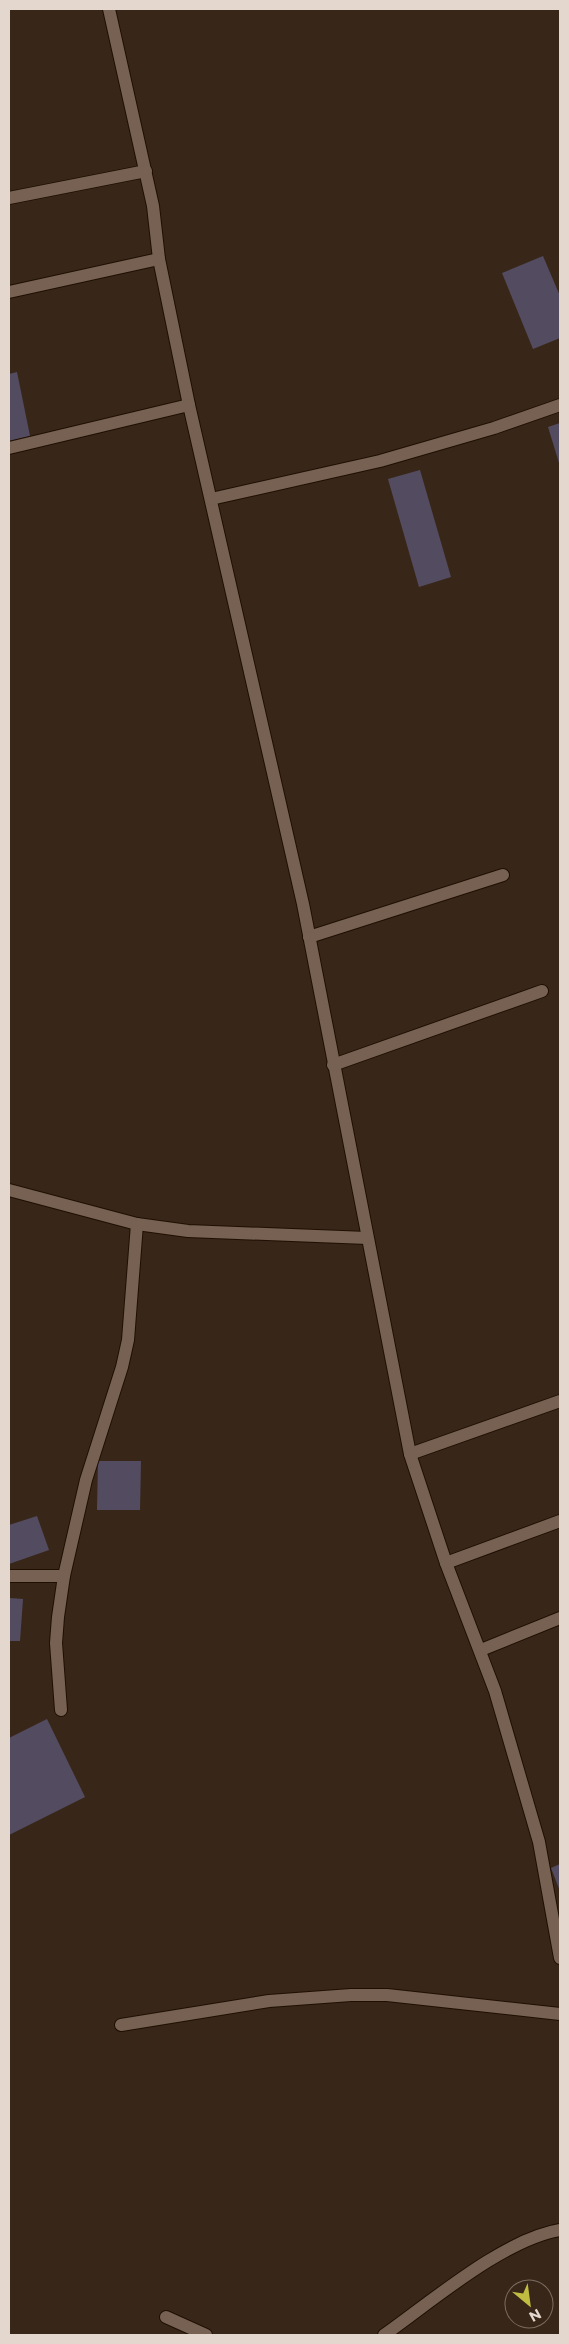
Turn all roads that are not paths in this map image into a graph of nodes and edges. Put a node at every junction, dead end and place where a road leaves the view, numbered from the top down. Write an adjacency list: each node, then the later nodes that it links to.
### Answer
1 (109, 9): 2 (street)
2 (146, 171): 3 (street); 4 (street)
3 (9, 198)
4 (159, 259): 5 (street); 6 (street)
5 (9, 292)
6 (190, 405): 8 (street); 9 (street)
7 (560, 405): 9 (street)
8 (9, 448)
9 (211, 499): 11 (street)
10 (503, 874): 11 (street)
11 (309, 937): 13 (street)
12 (542, 991): 13 (street)
13 (334, 1065): 16 (street)
14 (9, 1190): 15 (street)
15 (137, 1224): 16 (street); 22 (street)
16 (367, 1238): 18 (street)
17 (560, 1401): 18 (street)
18 (410, 1454): 20 (street)
19 (560, 1521): 20 (street)
20 (446, 1563): 24 (street)
21 (9, 1576): 22 (street)
22 (64, 1576): 25 (street)
23 (560, 1618): 24 (street)
24 (481, 1650): 26 (street)
25 (61, 1710)
26 (560, 1958)
27 (560, 2014): 28 (street)
28 (121, 2025)
29 (560, 2230): 32 (street)
30 (166, 2317): 31 (street)
31 (206, 2335)
32 (384, 2335)

